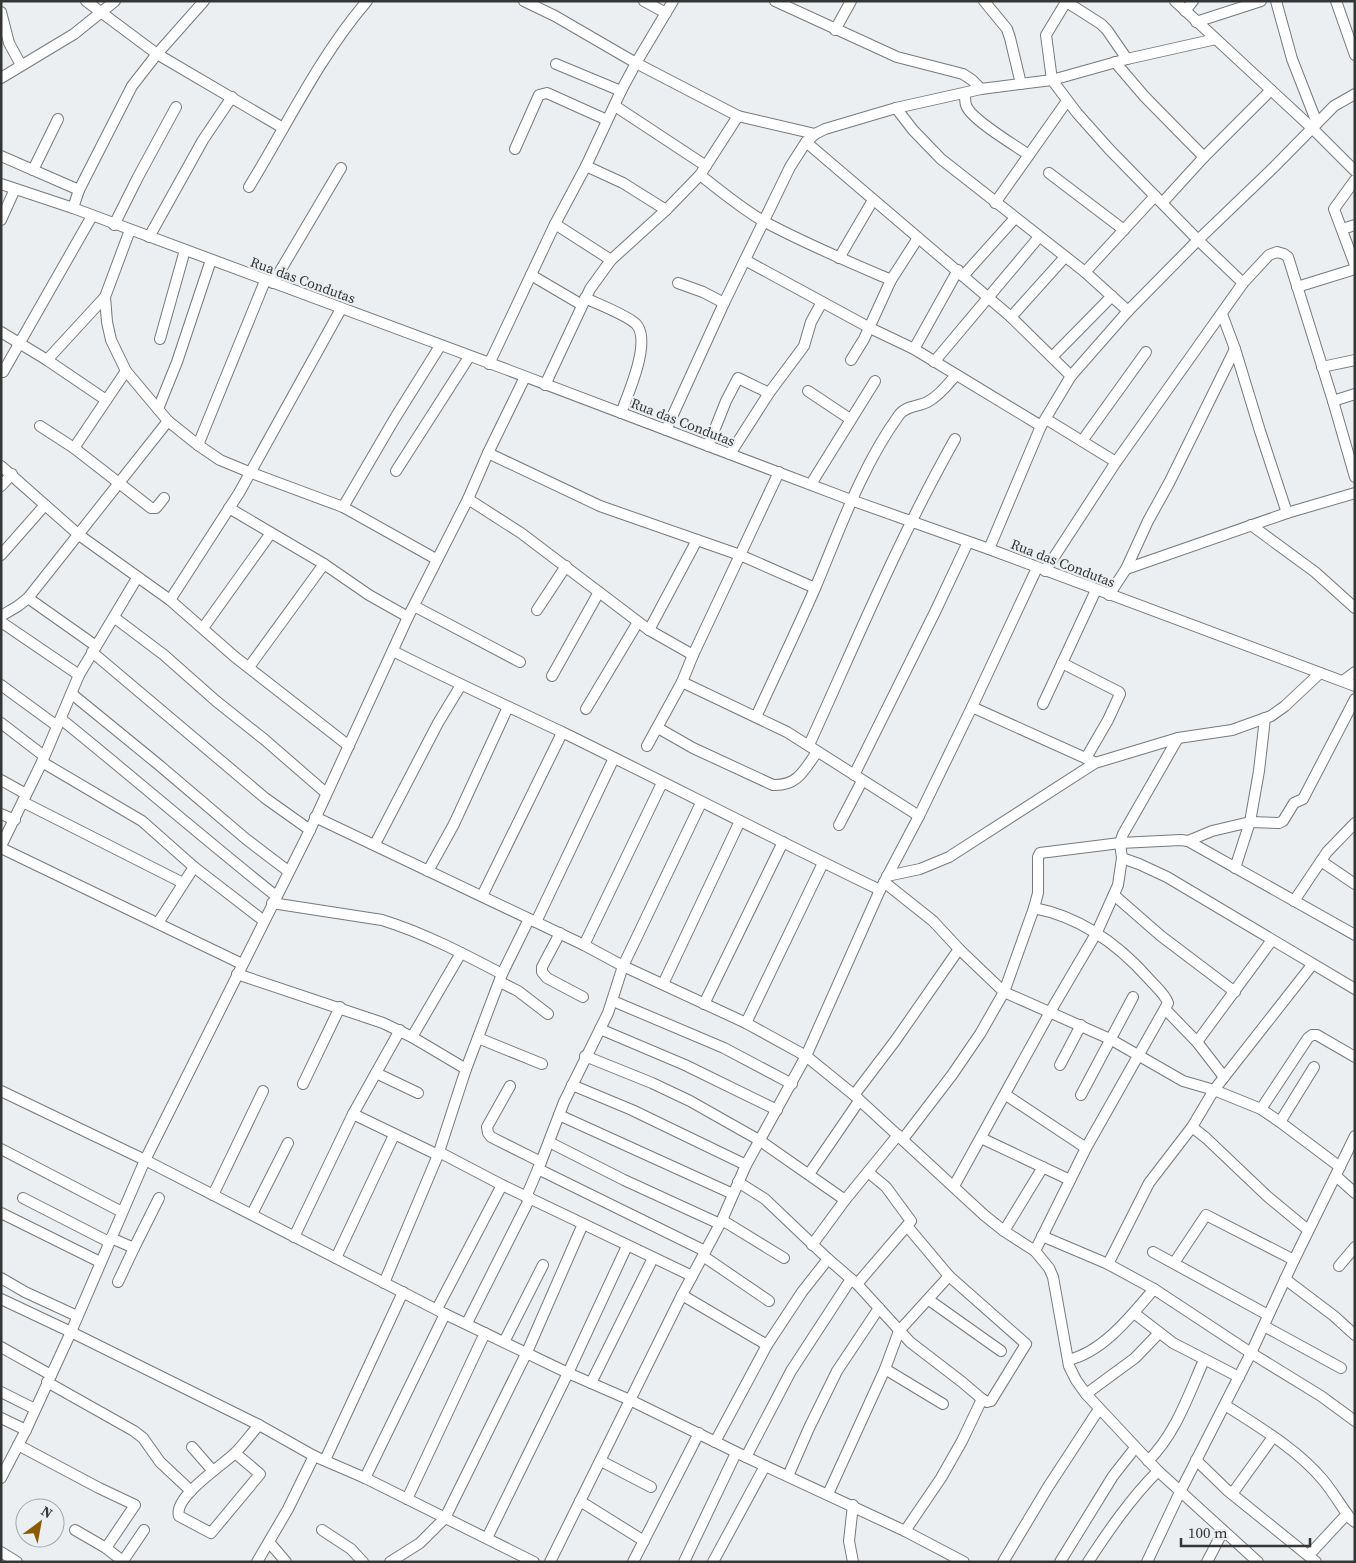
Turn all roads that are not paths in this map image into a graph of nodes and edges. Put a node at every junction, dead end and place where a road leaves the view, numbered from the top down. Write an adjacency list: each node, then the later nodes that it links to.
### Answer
1 (86, 1): 20 (street)
2 (115, 1): 20 (street)
3 (204, 1): 24 (street)
4 (367, 1): 48 (street)
5 (524, 1): 28 (street)
6 (644, 1): 19 (street)
7 (673, 1): 19 (street)
8 (775, 1): 22 (street)
9 (851, 1): 22 (street)
10 (984, 1): 33 (street)
11 (1175, 1): 17 (street)
12 (1194, 1): 17 (street)
13 (1261, 1): 21 (street)
14 (1276, 1): 47 (street)
15 (1336, 1): 25 (street)
16 (1066, 2): 26 (street); 32 (street)
17 (1184, 11): 21 (street)
18 (1, 12): 30 (street)
19 (666, 13): 28 (street)
20 (101, 14): 24 (street); 30 (street)
21 (1196, 22): 23 (street)
22 (835, 30): 34 (street)
23 (1216, 39): 26 (street); 35 (street)
24 (157, 54): 39 (street); 66 (street)
25 (1355, 55)
26 (1127, 59): 27 (street)
27 (1115, 62): 32 (street); 54 (street)
28 (636, 63): 36 (street); 44 (street)
29 (556, 64): 36 (street)
30 (21, 66): 31 (street)
31 (1, 78)
32 (1052, 80): 33 (street); 40 (street)
33 (1021, 84): 34 (street)
34 (982, 89): 37 (street)
35 (1271, 90): 47 (street); 54 (street)
36 (621, 92): 41 (street)
37 (965, 93): 43 (street); 52 (street)
38 (1355, 94): 47 (street)
39 (232, 97): 48 (street); 82 (street)
40 (1067, 102): 52 (street); 67 (street)
41 (615, 106): 46 (street); 56 (street)
42 (176, 107): 77 (street)
43 (896, 108): 49 (street); 69 (street)
44 (738, 116): 49 (street); 56 (street)
45 (58, 119): 58 (street)
46 (607, 120): 51 (street); 55 (street)
47 (1315, 125): 59 (street); 85 (street)
48 (283, 128): 64 (street)
49 (815, 134): 50 (street)
50 (806, 142): 68 (street); 75 (street)
51 (515, 149)
52 (1029, 155): 69 (street)
53 (1, 156): 58 (street)
54 (1204, 157): 67 (street)
55 (586, 166): 71 (street); 76 (street)
56 (706, 166): 61 (street)
57 (341, 168): 97 (street)
58 (33, 170): 66 (street)
59 (1355, 171)
60 (1050, 173): 81 (street)
61 (700, 175): 71 (street); 75 (street)
62 (1355, 180): 79 (street)
63 (1, 184): 65 (street, Rua das Condutas)
64 (249, 188)
65 (15, 189): 70 (street, Rua das Condutas); 74 (street)
66 (79, 190): 70 (street)
67 (1159, 199): 81 (street); 85 (street)
68 (873, 200): 84 (street); 88 (street)
69 (995, 203): 73 (street)
70 (73, 208): 72 (street, Rua das Condutas)
71 (666, 210): 90 (street)
72 (92, 216): 77 (street, Rua das Condutas); 114 (street)
73 (1016, 218): 83 (street); 94 (street)
74 (1, 220)
75 (764, 222): 88 (street); 91 (street)
76 (555, 224): 90 (street); 95 (street)
77 (114, 225): 80 (street, Rua das Condutas)
78 (1355, 225): 79 (street)
79 (1342, 229): 92 (street)
80 (130, 230): 82 (street, Rua das Condutas); 102 (street)
81 (1124, 230): 93 (street)
82 (148, 237): 86 (street, Rua das Condutas)
83 (1040, 237): 87 (street); 103 (street)
84 (918, 238): 94 (street); 96 (street)
85 (1198, 240): 99 (street); 108 (street)
86 (184, 250): 89 (street, Rua das Condutas); 113 (street)
87 (1066, 257): 93 (street); 110 (street)
88 (839, 258): 96 (street)
89 (211, 260): 97 (street, Rua das Condutas); 139 (street)
90 (611, 260): 104 (street)
91 (745, 260): 105 (street); 106 (street)
92 (1355, 267): 100 (street)
93 (1085, 272): 101 (street)
94 (960, 273): 103 (street); 116 (street)
95 (531, 275): 104 (street); 125 (street)
96 (891, 280): 111 (street)
97 (269, 282): 107 (street, Rua das Condutas); 148 (street)
98 (678, 283): 105 (street)
99 (1243, 283): 100 (street); 109 (street)
100 (1297, 287): 126 (street)
101 (1112, 296): 108 (street); 120 (street)
102 (105, 297): 121 (street); 127 (street)
103 (989, 298): 110 (street); 124 (street)
104 (583, 302): 133 (street); 140 (street)
105 (724, 302): 145 (street)
106 (822, 302): 111 (street); 135 (street)
107 (341, 309): 115 (street, Rua das Condutas); 156 (street)
108 (1128, 311): 130 (street)
109 (1222, 314): 117 (street); 153 (street)
110 (1011, 317): 120 (street)
111 (870, 328): 116 (street); 122 (street)
112 (1, 332): 114 (street)
113 (160, 339)
114 (19, 344): 121 (street); 128 (street)
115 (440, 346): 119 (street, Rua das Condutas); 168 (street)
116 (914, 348): 124 (street)
117 (1235, 349): 170 (street); 184 (street)
118 (1146, 352): 147 (street)
119 (469, 357): 125 (street, Rua das Condutas); 155 (street)
120 (1052, 357): 130 (street)
121 (47, 360): 137 (street)
122 (851, 360)
123 (1355, 360): 126 (street)
124 (934, 362): 129 (street)
125 (489, 364): 131 (street, Rua das Condutas)
126 (1322, 367): 138 (street)
127 (126, 371): 137 (street); 139 (street)
128 (4, 372)
129 (956, 375): 143 (street); 166 (street)
130 (1071, 376): 143 (street)
131 (525, 377): 133 (street, Rua das Condutas); 151 (street)
132 (874, 381): 141 (street)
133 (545, 385): 140 (street, Rua das Condutas)
134 (808, 391): 141 (street)
135 (769, 392): 149 (street); 152 (street)
136 (1355, 394): 138 (street)
137 (106, 400): 150 (street)
138 (1333, 401): 159 (street)
139 (158, 409): 142 (street)
140 (621, 413): 145 (street, Rua das Condutas)
141 (850, 419): 161 (street)
142 (168, 421): 148 (street); 160 (street)
143 (1044, 423): 147 (street); 177 (street)
144 (40, 426): 150 (street)
145 (666, 430): 149 (street, Rua das Condutas)
146 (955, 439): 171 (street)
147 (1082, 441): 153 (street)
148 (198, 445): 156 (street)
149 (708, 446): 152 (street, Rua das Condutas)
150 (74, 448): 160 (street)
151 (488, 453): 165 (street); 175 (street)
152 (730, 454): 157 (street, Rua das Condutas)
153 (1116, 462): 183 (street)
154 (1, 466): 158 (street)
155 (396, 470)
156 (249, 472): 168 (street); 169 (street)
157 (779, 472): 161 (street, Rua das Condutas); 179 (street)
158 (12, 474): 162 (street); 167 (street)
159 (1355, 477)
160 (120, 483): 164 (street); 174 (street)
161 (811, 484): 166 (street, Rua das Condutas)
162 (1, 486)
163 (1355, 493): 170 (street)
164 (164, 498)
165 (468, 499): 180 (street); 182 (street)
166 (851, 500): 171 (street, Rua das Condutas); 186 (street)
167 (45, 505): 174 (street); 178 (street)
168 (343, 507): 180 (street)
169 (229, 508): 173 (street); 191 (street)
170 (1287, 513): 172 (street)
171 (910, 521): 176 (street, Rua das Condutas); 232 (street)
172 (1251, 525): 184 (street); 193 (street)
173 (271, 533): 181 (street); 200 (street)
174 (79, 535): 185 (street); 190 (street)
175 (697, 540): 179 (street); 201 (street)
176 (968, 542): 177 (street, Rua das Condutas); 236 (street)
177 (990, 549): 183 (street, Rua das Condutas)
178 (1, 555)
179 (740, 555): 186 (street); 204 (street)
180 (436, 559): 192 (street)
181 (324, 564): 196 (street); 207 (street)
182 (566, 566): 188 (street); 194 (street)
183 (1041, 569): 187 (street, Rua das Condutas); 221 (street)
184 (1126, 569): 189 (street)
185 (137, 578): 191 (street); 197 (street)
186 (815, 588): 223 (street)
187 (1096, 590): 189 (street, Rua das Condutas); 206 (street)
188 (599, 592): 199 (street); 211 (street)
189 (1109, 595): 209 (street, Rua das Condutas)
190 (28, 598): 195 (street); 202 (street)
191 (170, 600): 200 (street)
192 (414, 606): 196 (street); 205 (street)
193 (1355, 608)
194 (537, 610)
195 (1, 616)
196 (408, 617): 203 (street)
197 (115, 618): 202 (street); 239 (street)
198 (1, 622): 210 (street)
199 (638, 622): 201 (street); 222 (street)
200 (203, 628): 207 (street)
201 (649, 630): 204 (street)
202 (94, 649): 210 (street); 250 (street)
203 (393, 651): 215 (street); 230 (street)
204 (693, 655): 213 (street)
205 (520, 662)
206 (1062, 663): 219 (street); 235 (street)
207 (249, 667): 230 (street)
208 (1355, 672): 212 (street)
209 (1320, 673): 212 (street, Rua das Condutas); 224 (street)
210 (79, 675): 217 (street)
211 (552, 676)
212 (1343, 681): 216 (street, Rua das Condutas)
213 (682, 682): 223 (street); 227 (street)
214 (1, 685): 225 (street)
215 (460, 685): 220 (street); 254 (street)
216 (1355, 686)
217 (72, 694): 225 (street); 261 (street)
218 (1355, 699): 247 (street)
219 (1043, 704)
220 (508, 707): 228 (street); 262 (street)
221 (972, 708): 235 (street); 243 (street)
222 (586, 709)
223 (756, 717): 232 (street)
224 (1265, 718): 229 (street); 247 (street)
225 (59, 722): 234 (street); 268 (street)
226 (1, 723): 234 (street)
227 (658, 728): 231 (street); 232 (street)
228 (562, 732): 233 (street); 267 (street)
229 (1178, 738): 235 (street); 253 (street)
230 (349, 746): 239 (street)
231 (647, 746)
232 (813, 748): 236 (street)
233 (614, 758): 238 (street); 271 (street)
234 (43, 759): 240 (street); 259 (street)
235 (1091, 760): 264 (street)
236 (858, 778): 243 (street); 249 (street)
237 (1, 780): 240 (street)
238 (662, 783): 241 (street); 278 (street)
239 (326, 793): 244 (street)
240 (24, 798): 245 (street); 263 (street)
241 (701, 803): 246 (street); 283 (street)
242 (1, 814): 245 (street)
243 (919, 816): 264 (street)
244 (315, 817): 250 (street); 254 (street)
245 (15, 820): 255 (street)
246 (740, 821): 252 (street); 286 (street)
247 (1250, 822): 251 (street); 260 (street)
248 (1355, 823): 257 (street)
249 (839, 825)
250 (310, 830): 261 (street)
251 (1188, 841): 253 (street); 260 (street)
252 (783, 842): 258 (street); 293 (street)
253 (1120, 843): 256 (street); 270 (street)
254 (375, 844): 262 (street)
255 (1, 847): 273 (street)
256 (1122, 858): 266 (street); 277 (street)
257 (1321, 861): 265 (street); 269 (street)
258 (823, 863): 264 (street); 298 (street)
259 (194, 867): 263 (street); 272 (street)
260 (1235, 868): 269 (street)
261 (288, 871): 268 (street)
262 (428, 871): 267 (street)
263 (183, 883): 273 (street)
264 (884, 883): 279 (street); 307 (street)
265 (1355, 884)
266 (1114, 895): 274 (street); 289 (street)
267 (482, 896): 271 (street)
268 (274, 899): 272 (street); 280 (street)
269 (1294, 901): 276 (street)
270 (1034, 908): 274 (street); 288 (street)
271 (533, 920): 275 (street); 285 (street)
272 (264, 921): 281 (street)
273 (158, 923): 281 (street)
274 (1097, 932): 295 (street); 296 (street)
275 (560, 933): 278 (street); 290 (street)
276 (1355, 935)
277 (1272, 940): 282 (street); 289 (street)
278 (584, 945): 283 (street)
279 (959, 949): 288 (street); 326 (street)
280 (461, 953): 285 (street); 302 (street)
281 (242, 964): 284 (street)
282 (1312, 964): 287 (street); 315 (street)
283 (624, 966): 286 (street); 292 (street)
284 (237, 974): 294 (street); 343 (street)
285 (501, 978): 297 (street); 303 (street)
286 (663, 984): 293 (street)
287 (1355, 989)
288 (1004, 992): 296 (street); 335 (street)
289 (1235, 992): 305 (street)
290 (583, 997)
291 (1133, 997): 304 (street)
292 (613, 1001): 300 (street); 317 (street)
293 (704, 1004): 298 (street)
294 (340, 1007): 301 (street); 316 (street)
295 (1165, 1008): 305 (street); 308 (street)
296 (1050, 1012): 299 (street); 324 (street)
297 (548, 1014)
298 (746, 1024): 307 (street)
299 (1081, 1025): 304 (street); 311 (street)
300 (600, 1029): 306 (street); 328 (street)
301 (400, 1030): 302 (street); 314 (street)
302 (412, 1036): 313 (street)
303 (478, 1038): 310 (street); 313 (street)
304 (1110, 1039): 308 (street); 325 (street)
305 (1197, 1042): 315 (street)
306 (585, 1056): 319 (street); 337 (street)
307 (806, 1056): 317 (street); 326 (street)
308 (1138, 1056): 321 (street); 340 (street)
309 (1355, 1057): 327 (street)
310 (542, 1064)
311 (1060, 1065)
312 (1314, 1067): 331 (street)
313 (466, 1069): 342 (street)
314 (376, 1073): 322 (street); 329 (street)
315 (1224, 1077): 321 (street)
316 (303, 1084)
317 (792, 1084): 328 (street)
318 (510, 1086): 344 (street)
319 (572, 1086): 330 (street); 345 (street)
320 (263, 1090): 356 (street)
321 (1214, 1090): 327 (street); 332 (street)
322 (418, 1093)
323 (2, 1094): 343 (street)
324 (1006, 1095): 336 (street); 340 (street)
325 (1081, 1095)
326 (857, 1098): 335 (street); 349 (street)
327 (1261, 1109): 331 (street)
328 (777, 1110): 337 (street)
329 (353, 1114): 333 (street); 370 (street)
330 (559, 1115): 338 (street); 355 (street)
331 (1280, 1122): 347 (street)
332 (1192, 1127): 367 (street); 386 (street)
333 (394, 1135): 342 (street); 379 (street)
334 (1355, 1136): 347 (street)
335 (900, 1137): 348 (street); 353 (street)
336 (981, 1138): 346 (street); 353 (street)
337 (759, 1140): 345 (street); 349 (street)
338 (549, 1142): 344 (street); 364 (street)
339 (288, 1143): 363 (street)
340 (1086, 1148): 350 (street)
341 (1, 1149): 361 (street)
342 (438, 1154): 352 (street); 395 (street)
343 (145, 1160): 356 (street); 361 (street)
344 (540, 1165): 359 (street); 378 (street)
345 (746, 1165): 351 (street)
346 (1043, 1167): 350 (street); 368 (street)
347 (1338, 1171): 354 (street); 367 (street)
348 (868, 1172): 360 (street); 366 (street)
349 (809, 1174): 360 (street)
350 (1070, 1180): 369 (street)
351 (738, 1182): 355 (street); 372 (street)
352 (502, 1185): 359 (street); 403 (street)
353 (954, 1186): 368 (street)
354 (1355, 1193)
355 (733, 1194): 364 (street)
356 (213, 1195): 363 (street)
357 (23, 1198): 371 (street)
358 (158, 1198): 375 (street)
359 (528, 1198): 365 (street); 407 (street)
360 (845, 1200): 372 (street)
361 (122, 1212): 371 (street)
362 (1, 1213): 384 (street)
363 (252, 1214): 370 (street)
364 (721, 1222): 378 (street); 381 (street)
365 (583, 1224): 373 (street); 418 (street)
366 (907, 1226): 390 (street); 393 (street)
367 (1308, 1230): 383 (street)
368 (1004, 1231): 376 (street)
369 (1042, 1236): 376 (street); 386 (street)
370 (294, 1237): 379 (street)
371 (110, 1240): 375 (street); 384 (street)
372 (812, 1245): 382 (street)
373 (626, 1246): 380 (street); 424 (street)
374 (1355, 1247): 388 (street)
375 (134, 1248): 394 (street)
376 (1035, 1251): 420 (street)
377 (1153, 1252): 385 (street)
378 (704, 1254): 389 (street); 401 (street)
379 (336, 1258): 395 (street)
380 (653, 1258): 389 (street); 427 (street)
381 (784, 1258)
382 (828, 1259): 393 (street); 415 (street)
383 (1294, 1260): 385 (street); 392 (street)
384 (100, 1262): 406 (street)
385 (1174, 1263): 405 (street)
386 (1108, 1264): 396 (street)
387 (543, 1265): 414 (street)
388 (1339, 1266)
389 (692, 1276): 398 (street)
390 (950, 1276): 400 (street); 430 (street)
391 (1, 1278): 406 (street)
392 (1285, 1279): 405 (street); 413 (street)
393 (854, 1281): 402 (street); 447 (street)
394 (118, 1282)
395 (384, 1283): 397 (street)
396 (1154, 1290): 404 (street); 419 (street)
397 (403, 1292): 403 (street); 449 (street)
398 (682, 1295): 415 (street); 431 (street)
399 (1, 1299): 410 (street)
400 (929, 1300): 409 (street); 417 (street)
401 (769, 1301)
402 (878, 1308): 409 (street); 457 (street)
403 (441, 1312): 407 (street); 458 (street)
404 (1134, 1313): 412 (street); 420 (street)
405 (1268, 1315): 408 (street)
406 (77, 1316): 410 (street)
407 (467, 1323): 411 (street)
408 (1264, 1326): 419 (street); 422 (street)
409 (899, 1331): 423 (street); 430 (street)
410 (71, 1332): 426 (street); 438 (street)
411 (485, 1333): 414 (street); 464 (street)
412 (1159, 1333): 421 (street); 429 (street)
413 (1355, 1335)
414 (504, 1342): 418 (street)
415 (767, 1344): 442 (street)
416 (1, 1347): 426 (street)
417 (1001, 1351)
418 (527, 1352): 424 (street); 468 (street)
419 (1251, 1353): 425 (street); 437 (street)
420 (1068, 1360): 429 (street)
421 (1204, 1360): 425 (street); 452 (street)
422 (1341, 1368)
423 (885, 1369): 432 (street); 462 (street)
424 (568, 1373): 427 (street); 474 (street)
425 (1239, 1377): 433 (street)
426 (49, 1378): 434 (street); 460 (street)
427 (591, 1383): 431 (street)
428 (1, 1392): 434 (street)
429 (1086, 1394): 435 (street)
430 (982, 1399): 472 (street)
431 (630, 1400): 440 (street); 451 (street)
432 (943, 1404)
433 (1225, 1404): 441 (street); 450 (street)
434 (35, 1409): 439 (street)
435 (1099, 1409): 445 (street); 493 (street)
436 (1, 1418): 439 (street)
437 (1355, 1421)
438 (258, 1425): 446 (street); 448 (street)
439 (26, 1430): 443 (street)
440 (699, 1433): 442 (street); 475 (street)
441 (1273, 1437): 463 (street); 467 (street)
442 (715, 1442): 447 (street)
443 (18, 1446): 456 (street); 477 (street)
444 (192, 1447): 454 (street)
445 (1135, 1448): 452 (street); 494 (street)
446 (235, 1453): 454 (street); 460 (street)
447 (741, 1455): 453 (street); 489 (street)
448 (314, 1456): 449 (street); 476 (street)
449 (325, 1460): 458 (street)
450 (1196, 1460): 461 (street); 463 (street)
451 (601, 1461): 459 (street); 465 (street)
452 (1148, 1461): 455 (street)
453 (765, 1466): 457 (street); 490 (street)
454 (213, 1471): 460 (street)
455 (1158, 1471): 461 (street); 495 (street)
456 (2, 1474)
457 (788, 1476): 462 (street)
458 (364, 1478): 464 (street)
459 (651, 1487)
460 (191, 1491)
461 (1180, 1492): 473 (street); 496 (street)
462 (828, 1494): 466 (street)
463 (1232, 1494): 479 (street)
464 (407, 1499): 468 (street)
465 (580, 1500): 475 (street); 487 (street)
466 (852, 1506): 472 (street); 491 (street)
467 (1352, 1517): 479 (street)
468 (445, 1518): 474 (street); 485 (street)
469 (75, 1530): 477 (street)
470 (144, 1530): 480 (street)
471 (322, 1530): 484 (street)
472 (905, 1531): 492 (street)
473 (1224, 1531): 497 (street); 498 (street)
474 (487, 1538): 486 (street)
475 (644, 1541): 488 (street)
476 (269, 1542): 482 (street); 483 (street)
477 (106, 1548): 480 (street)
478 (1, 1552): 481 (street)
479 (1313, 1559)
480 (123, 1561)
481 (17, 1562)
482 (257, 1562)
483 (286, 1562)
484 (363, 1562)
485 (390, 1562)
486 (534, 1562)
487 (550, 1562)
488 (633, 1562)
489 (684, 1562)
490 (713, 1562)
491 (853, 1562)
492 (964, 1562)
493 (1003, 1562)
494 (1060, 1562)
495 (1088, 1562)
496 (1147, 1562)
497 (1207, 1562)
498 (1258, 1562)

